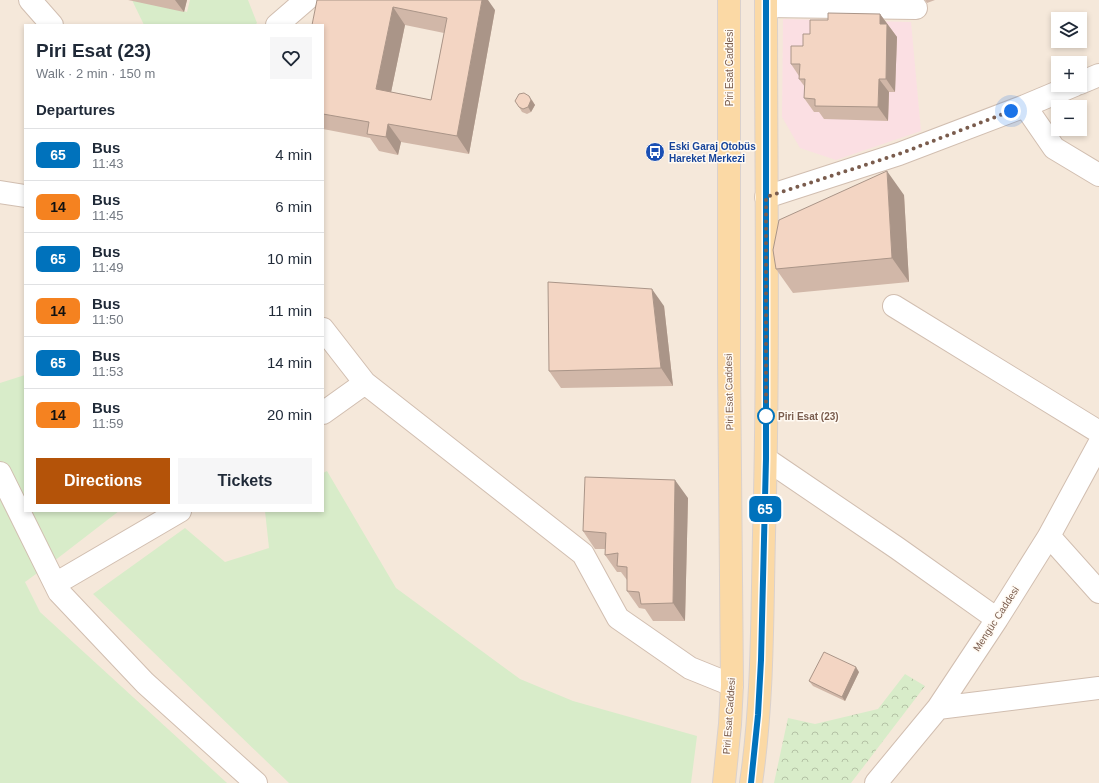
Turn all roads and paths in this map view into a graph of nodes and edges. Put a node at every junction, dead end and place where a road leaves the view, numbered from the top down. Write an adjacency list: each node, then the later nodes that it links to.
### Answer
1 (30, 0): 6 (street)
2 (306, 0): 7 (street)
3 (729, 0): 29 (main road, Piri Esat Caddesi)
4 (766, 3): 5 (street); 15 (main road)
5 (916, 8)
6 (51, 24)
7 (278, 24)
8 (1099, 75): 9 (street)
9 (1087, 80)
10 (1058, 92): 11 (street)
11 (1025, 106): 12 (street); 15 (street)
12 (1099, 175)
13 (0, 192): 14 (street)
14 (24, 196)
15 (766, 197): 22 (main road)
16 (894, 306): 20 (street)
17 (324, 330): 18 (street)
18 (364, 383): 19 (street); 29 (street)
19 (324, 412)
20 (1099, 432)
21 (1099, 444): 25 (street, Mengüc Caddesi)
22 (766, 459): 28 (street); 34 (main road)
23 (0, 473): 26 (street)
24 (178, 512): 26 (street)
25 (1049, 536): 27 (street); 28 (street, Mengüc Caddesi)
26 (55, 584): 32 (street)
27 (1099, 592)
28 (997, 619): 31 (street, Mengüc Caddesi)
29 (732, 685): 33 (main road, Piri Esat Caddesi)
30 (1099, 688): 31 (street)
31 (938, 708): 35 (street, Mengüc Caddesi)
32 (256, 783)
33 (724, 783)
34 (751, 783)
35 (876, 783)

